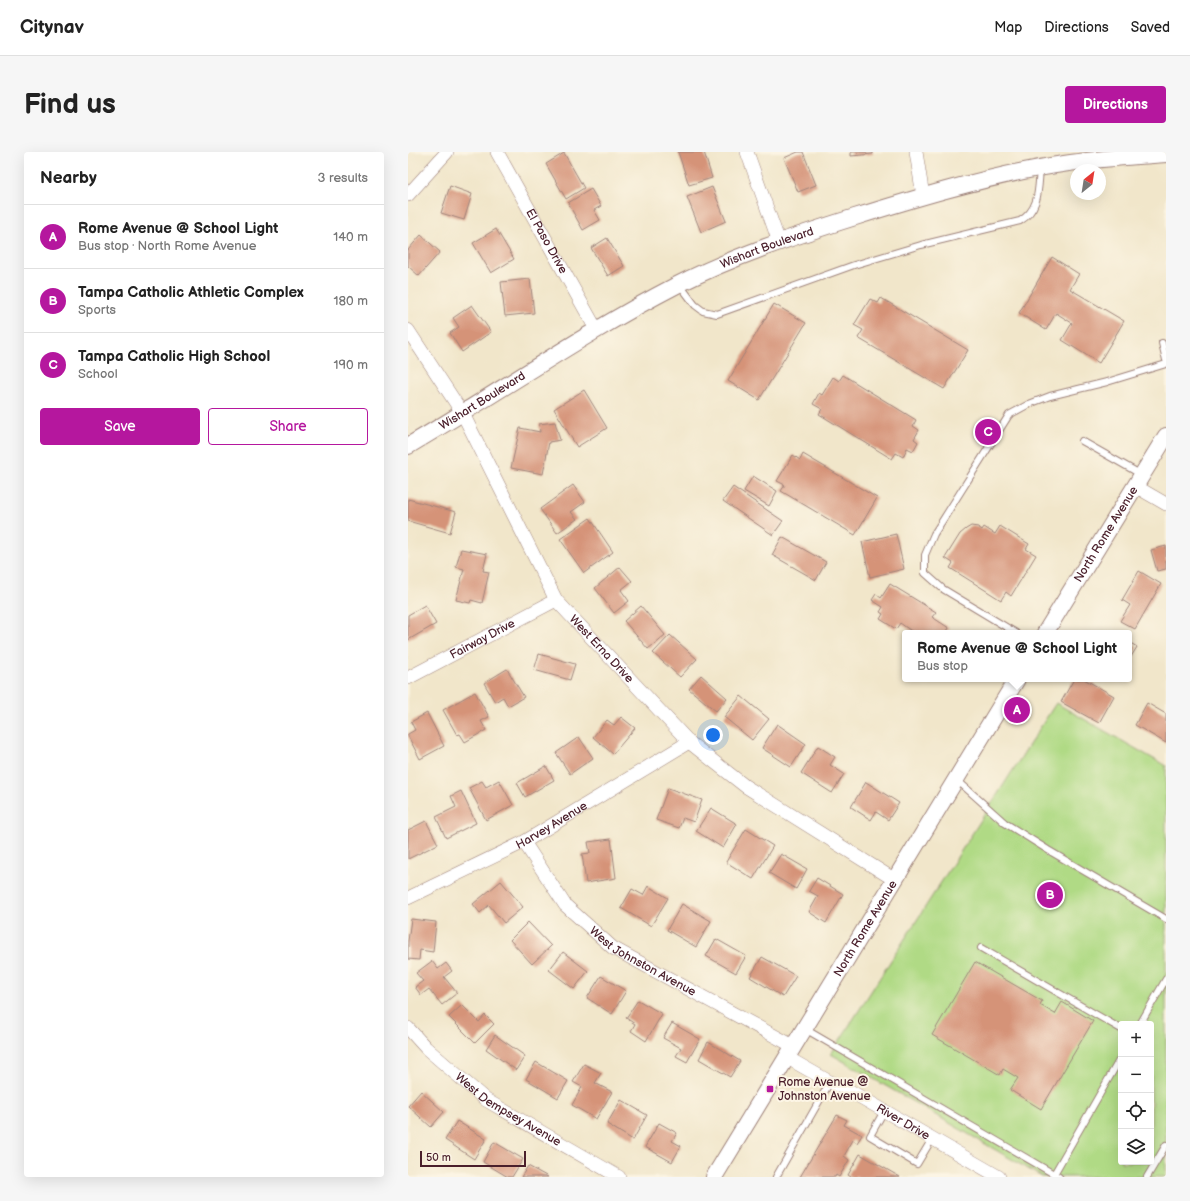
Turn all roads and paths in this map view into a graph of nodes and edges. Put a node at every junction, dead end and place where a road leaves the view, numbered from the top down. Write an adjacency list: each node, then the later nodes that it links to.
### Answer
1 (447, 152): 8 (street)
2 (497, 152): 12 (street, El Paso Drive)
3 (747, 152): 10 (street)
4 (916, 152): 9 (street)
5 (1166, 154): 6 (street, Wishart Boulevard)
6 (1093, 156): 7 (street, Wishart Boulevard)
7 (1040, 168): 9 (street, Wishart Boulevard); 11 (lane)
8 (408, 195)
9 (923, 196): 10 (street, Wishart Boulevard)
10 (779, 242): 11 (street, Wishart Boulevard)
11 (679, 284): 12 (street, Wishart Boulevard)
12 (596, 329): 17 (street, Wishart Boulevard)
13 (408, 330): 17 (street, West Erna Drive)
14 (1162, 343): 15 (lane)
15 (1166, 360)
16 (1166, 364): 24 (lane)
17 (463, 414): 20 (street, Wishart Boulevard); 23 (street, West Erna Drive)
18 (1166, 436): 21 (street, North Rome Avenue)
19 (1082, 441): 21 (lane)
20 (408, 446)
21 (1138, 481): 22 (street); 25 (street, North Rome Avenue)
22 (1166, 504)
23 (556, 600): 26 (street, Fairway Drive); 28 (street, West Erna Drive)
24 (1011, 630)
25 (1047, 630)
26 (408, 678)
27 (1015, 682): 29 (street, North Rome Avenue)
28 (689, 742): 30 (street, Harvey Avenue); 31 (street, West Erna Drive)
29 (956, 779): 31 (street, North Rome Avenue); 33 (lane)
30 (524, 842): 32 (street, Harvey Avenue); 40 (street, West Johnston Avenue)
31 (895, 880): 39 (street, North Rome Avenue)
32 (408, 898)
33 (1166, 919)
34 (981, 948): 37 (lane)
35 (1166, 979): 36 (lane)
36 (1142, 1021)
37 (1118, 1027)
38 (408, 1028): 47 (street, West Dempsey Avenue)
39 (804, 1029): 40 (street, North Rome Avenue); 46 (lane)
40 (790, 1052): 42 (street, River Drive); 48 (street, North Rome Avenue)
41 (1118, 1062): 46 (lane)
42 (830, 1082): 43 (street, River Drive); 49 (lane)
43 (884, 1111): 44 (street, River Drive); 44 (lane)
44 (932, 1138): 50 (street, River Drive)
45 (1166, 1145): 51 (lane)
46 (1056, 1175)
47 (619, 1177)
48 (714, 1177)
49 (776, 1177)
50 (999, 1177)
51 (1147, 1177)

